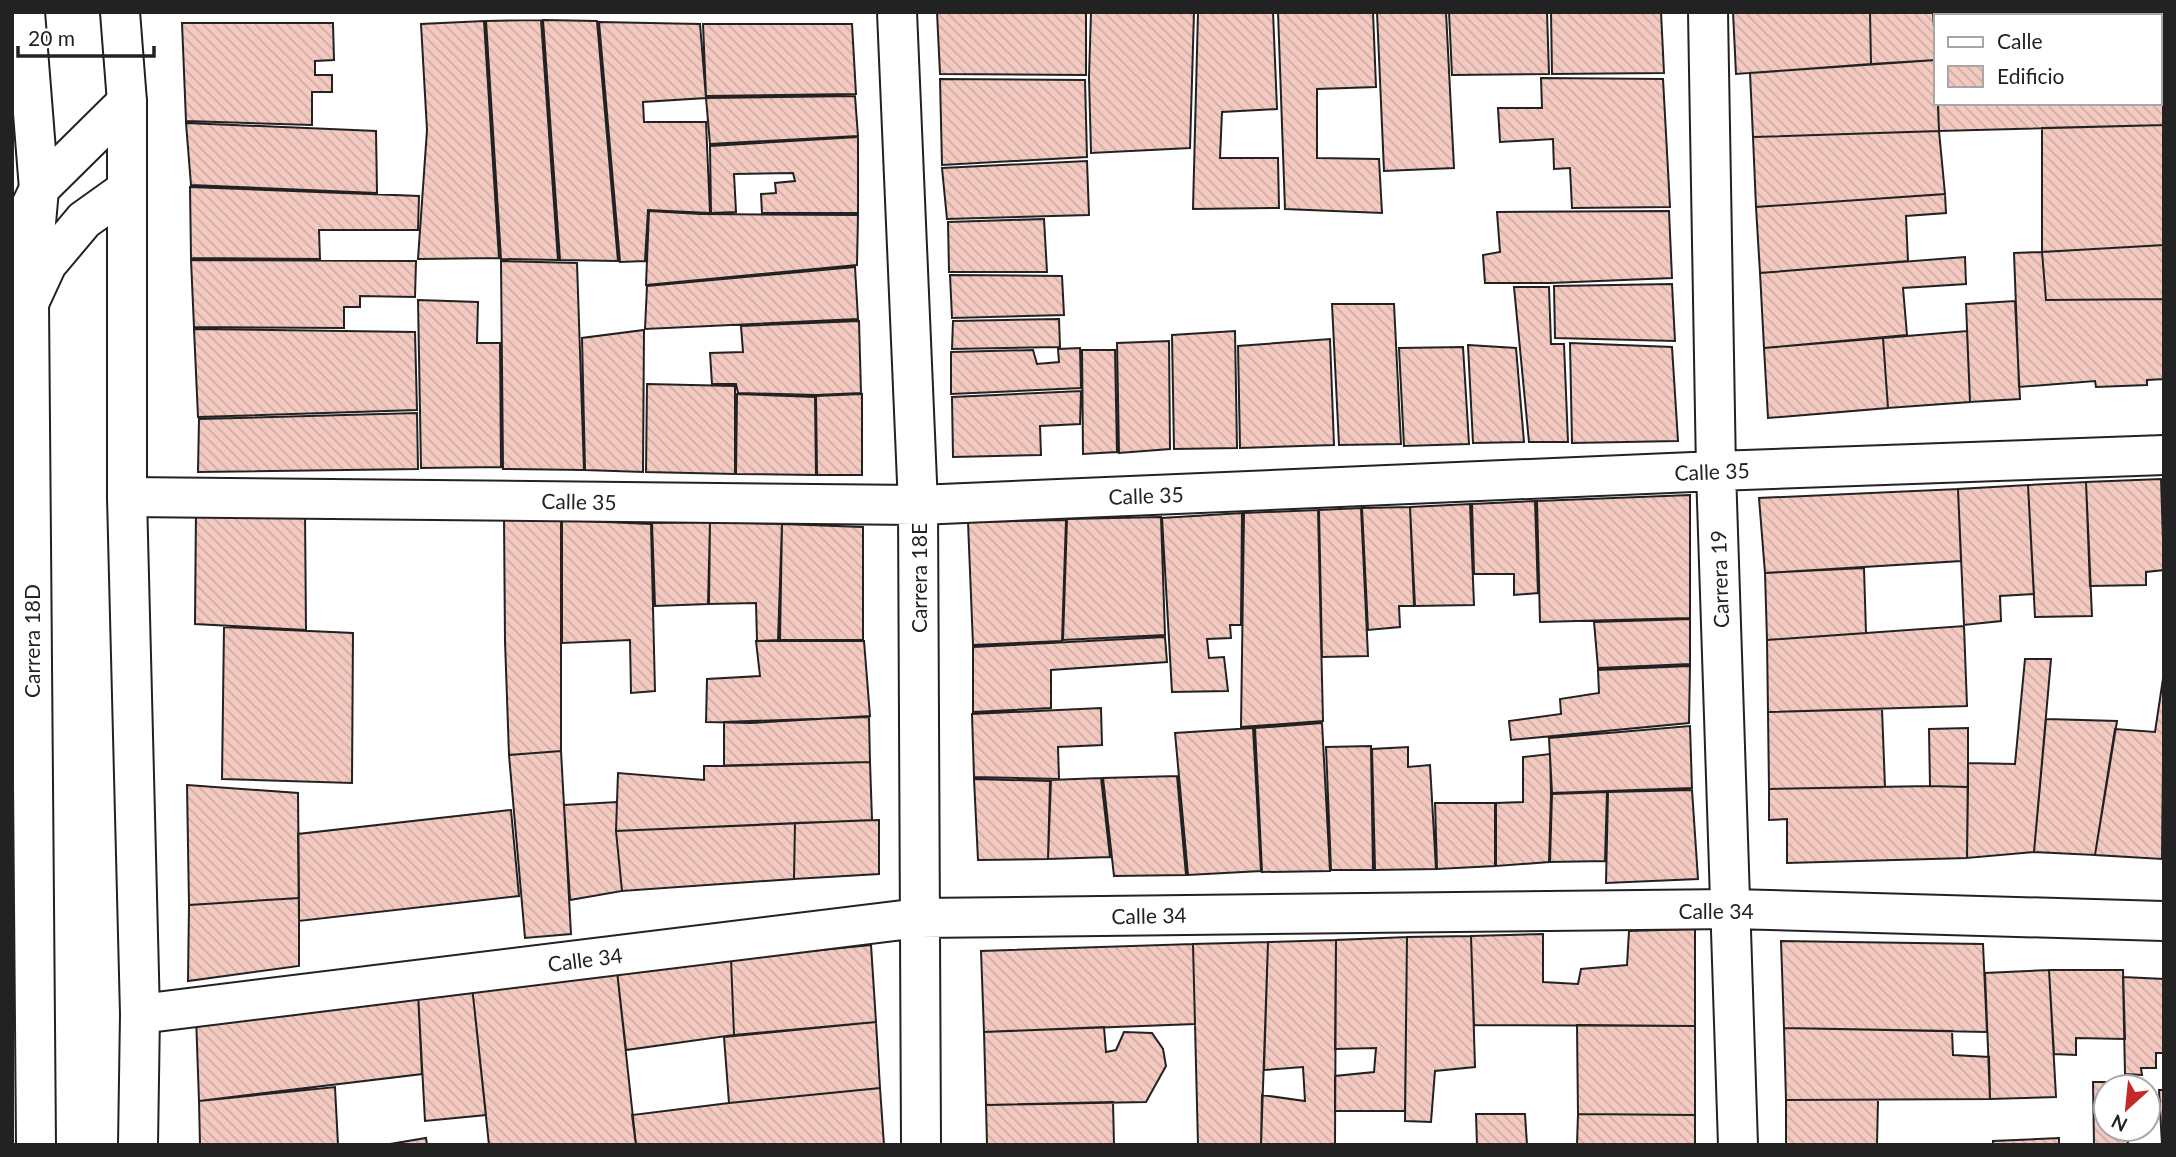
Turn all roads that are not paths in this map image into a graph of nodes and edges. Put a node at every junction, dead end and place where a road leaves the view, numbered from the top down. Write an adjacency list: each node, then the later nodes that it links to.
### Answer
1 (25, 12): 6 (street, Carrera 18D)
2 (120, 12): 5 (street)
3 (897, 12): 14 (street, Carrera 18E)
4 (1708, 12): 12 (street, Carrera 19)
5 (127, 102): 6 (street); 7 (street)
6 (39, 189): 8 (street); 9 (street, Carrera 18D)
7 (126, 190): 9 (street); 13 (street)
8 (12, 246)
9 (29, 302): 10 (street); 19 (street, Carrera 18D)
10 (12, 340)
11 (2164, 455): 12 (street, Calle 35)
12 (1716, 471): 14 (street, Calle 35); 15 (street, Carrera 19)
13 (127, 497): 14 (street, Calle 35); 18 (street)
14 (918, 505): 16 (street, Carrera 18E)
15 (1731, 909): 16 (street, Calle 34); 17 (street, Calle 34); 22 (street, Carrera 19)
16 (919, 918): 18 (street, Calle 34); 21 (street, Carrera 18E)
17 (2164, 920)
18 (140, 1014): 20 (street)
19 (36, 1145)
20 (138, 1145)
21 (921, 1145)
22 (1738, 1145)

